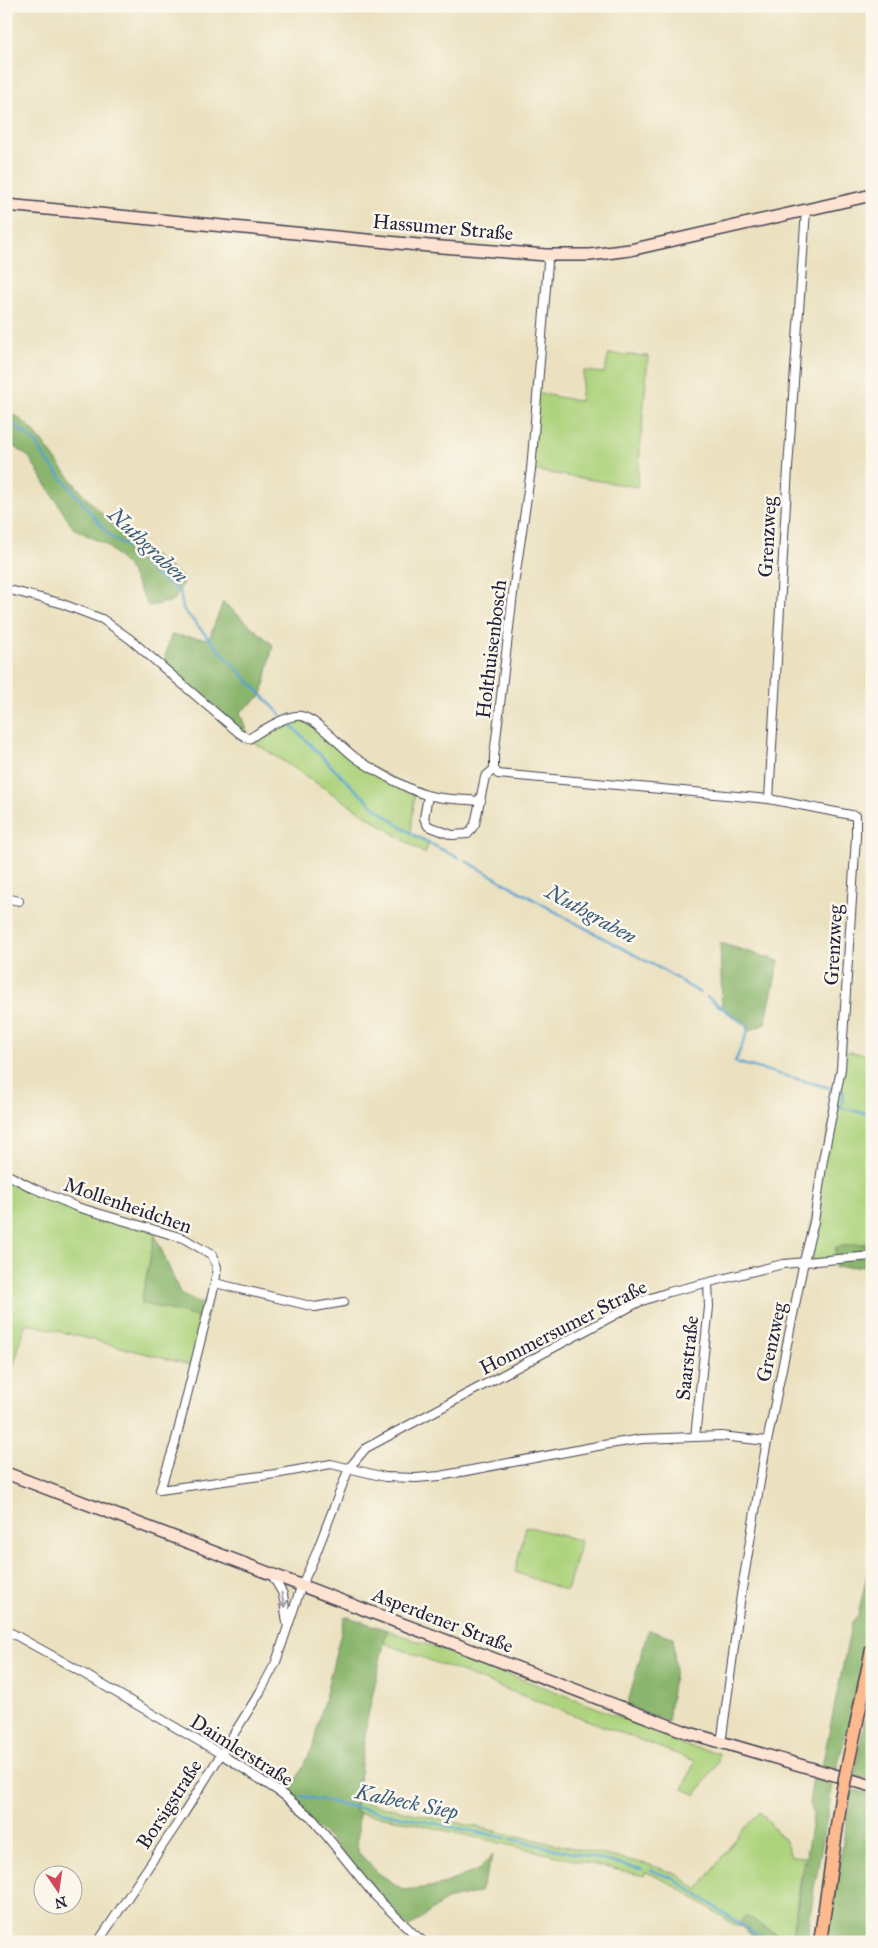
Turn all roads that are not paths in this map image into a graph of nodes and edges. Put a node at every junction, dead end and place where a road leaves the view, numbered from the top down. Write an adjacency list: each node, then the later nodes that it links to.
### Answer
1 (872, 195): 3 (main road, Hassumer Straße)
2 (6, 204): 4 (main road, Hassumer Straße)
3 (806, 210): 4 (main road, Hassumer Straße); 8 (street, Grenzweg)
4 (546, 255): 6 (street, Holthuisenbosch)
5 (6, 589): 7 (street)
6 (494, 769): 8 (street); 9 (street)
7 (428, 796): 9 (street); 9 (street)
8 (769, 799): 14 (street, Grenzweg)
9 (480, 800)
10 (6, 898): 11 (street)
11 (19, 901)
12 (6, 1174): 15 (street, Mollenheidchen)
13 (872, 1256): 14 (street, Hommersumer Straße)
14 (804, 1261): 16 (street, Hommersumer Straße); 19 (street, Grenzweg)
15 (215, 1283): 17 (street); 20 (street, Mollenheidchen)
16 (708, 1283): 18 (street, Saarstraße); 20 (street, Hommersumer Straße)
17 (344, 1302)
18 (695, 1437): 19 (street); 20 (street)
19 (767, 1441): 27 (street, Grenzweg)
20 (349, 1468): 23 (street, Hommersumer Straße)
21 (6, 1473): 22 (main road, Asperdener Straße)
22 (272, 1576): 23 (main road, Asperdener Straße); 24 (street, Borsigstraße, one-way to 24)
23 (301, 1587): 24 (street, Borsigstraße); 27 (main road, Asperdener Straße)
24 (288, 1628): 28 (street, Borsigstraße)
25 (6, 1630): 28 (street, Daimlerstraße)
26 (872, 1649): 32 (main road, bridge)
27 (721, 1744): 29 (main road, Asperdener Straße)
28 (221, 1754): 30 (street, Borsigstraße); 31 (street, Daimlerstraße)
29 (872, 1786)
30 (98, 1942)
31 (424, 1942)
32 (820, 1942)

